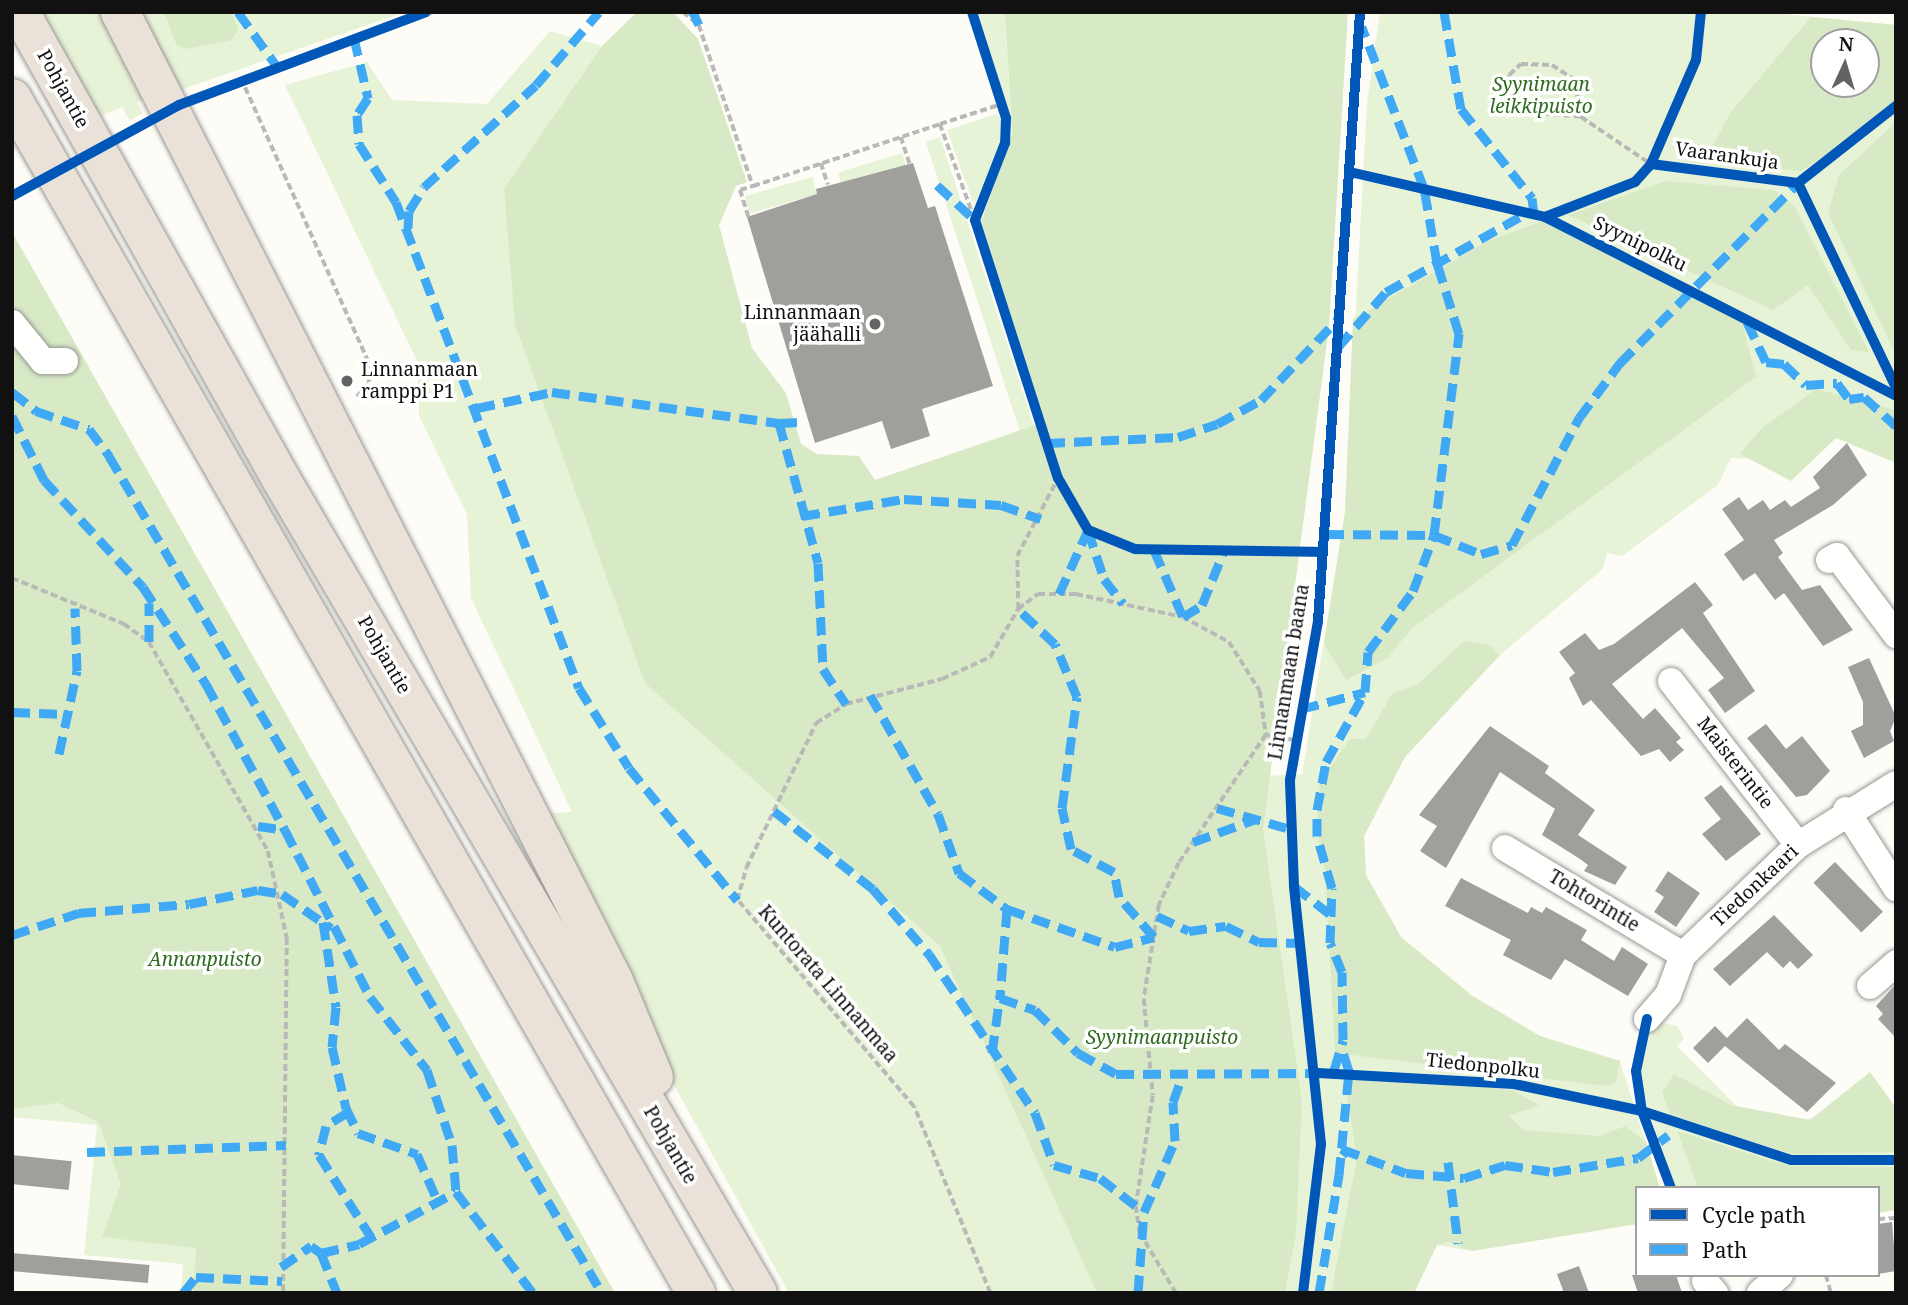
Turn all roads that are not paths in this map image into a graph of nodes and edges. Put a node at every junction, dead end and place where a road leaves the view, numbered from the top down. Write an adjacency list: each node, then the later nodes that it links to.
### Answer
1 (20, 12): 20 (highway, Pohjantie)
2 (120, 12): 20 (highway)
3 (12, 98): 6 (highway)
4 (12, 154): 6 (highway)
5 (12, 323): 7 (street)
6 (144, 334): 22 (highway)
7 (65, 361)
8 (1829, 559): 9 (street)
9 (1896, 635)
10 (1671, 681): 13 (street, Maisterintie)
11 (1896, 784): 12 (street, Tiedonkaari)
12 (1846, 810): 13 (street, Tiedonkaari); 15 (street)
13 (1798, 845): 16 (street, Tiedonkaari)
14 (1505, 848): 16 (street, Tohtorintie)
15 (1896, 887)
16 (1683, 955): 19 (street, Tiedonkaari)
17 (1896, 963): 18 (street)
18 (1870, 986)
19 (1647, 1019)
20 (712, 1215): 23 (highway, Pohjantie)
21 (1778, 1277): 24 (street)
22 (696, 1293)
23 (758, 1293)
24 (1760, 1293)

